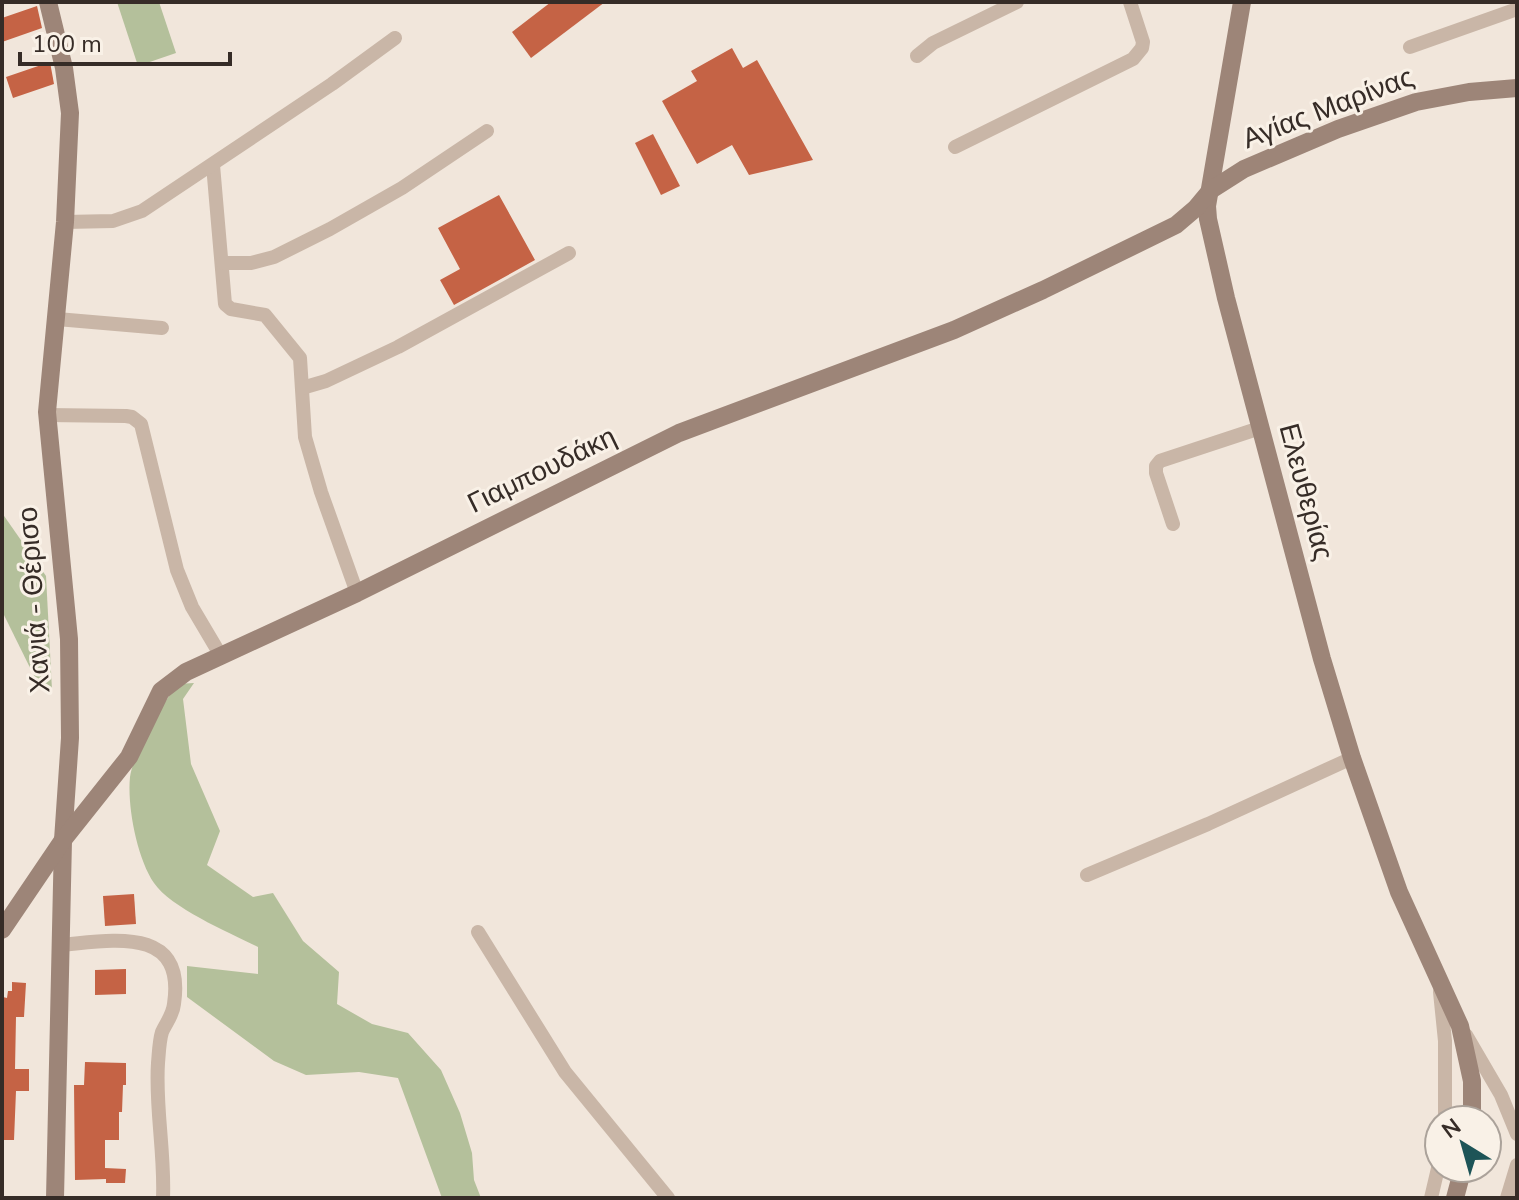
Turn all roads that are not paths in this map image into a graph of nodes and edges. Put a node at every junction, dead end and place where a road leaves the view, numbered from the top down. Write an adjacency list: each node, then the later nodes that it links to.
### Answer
1 (48, 2): 14 (main road, Χανιά - Θέρισο)
2 (1017, 2): 8 (street)
3 (1130, 2): 11 (street)
4 (1242, 2): 13 (main road, Ελευθερίας)
5 (1517, 9): 7 (street)
6 (395, 38): 12 (street)
7 (1410, 47)
8 (917, 56)
9 (1517, 88): 13 (main road, Αγίας Μαρίνας)
10 (487, 131): 16 (street)
11 (955, 147)
12 (213, 165): 14 (street); 16 (street)
13 (1211, 190): 21 (main road, Ελευθερίας); 23 (main road, Γιαμπουδάκη)
14 (65, 222): 17 (main road, Χανιά - Θέρισο)
15 (569, 253): 19 (street)
16 (223, 263): 19 (street)
17 (57, 319): 18 (street); 20 (main road, Χανιά - Θέρισο)
18 (162, 328)
19 (302, 388): 23 (street)
20 (47, 415): 24 (street); 26 (main road, Χανιά - Θέρισο)
21 (1260, 428): 22 (street); 25 (main road, Ελευθερίας)
22 (1173, 524)
23 (357, 593): 24 (main road, Γιαμπουδάκη)
24 (221, 656): 26 (main road, Γιαμπουδάκη)
25 (1352, 758): 27 (street); 31 (main road, Ελευθερίας)
26 (63, 840): 28 (main road, Γιαμπουδάκη); 30 (main road, Χανιά - Θέρισο)
27 (1087, 875)
28 (2, 930)
29 (478, 932): 39 (street)
30 (60, 945): 37 (main road, Χανιά - Θέρισο); 38 (street)
31 (1440, 978): 32 (main road, Ελευθερίας); 33 (street)
32 (1460, 1026): 34 (main road, Ελευθερίας); 35 (street)
33 (1445, 1104)
34 (1472, 1104)
35 (1517, 1134)
36 (1517, 1165): 40 (street)
37 (55, 1198)
38 (163, 1198)
39 (668, 1198)
40 (1507, 1198)

